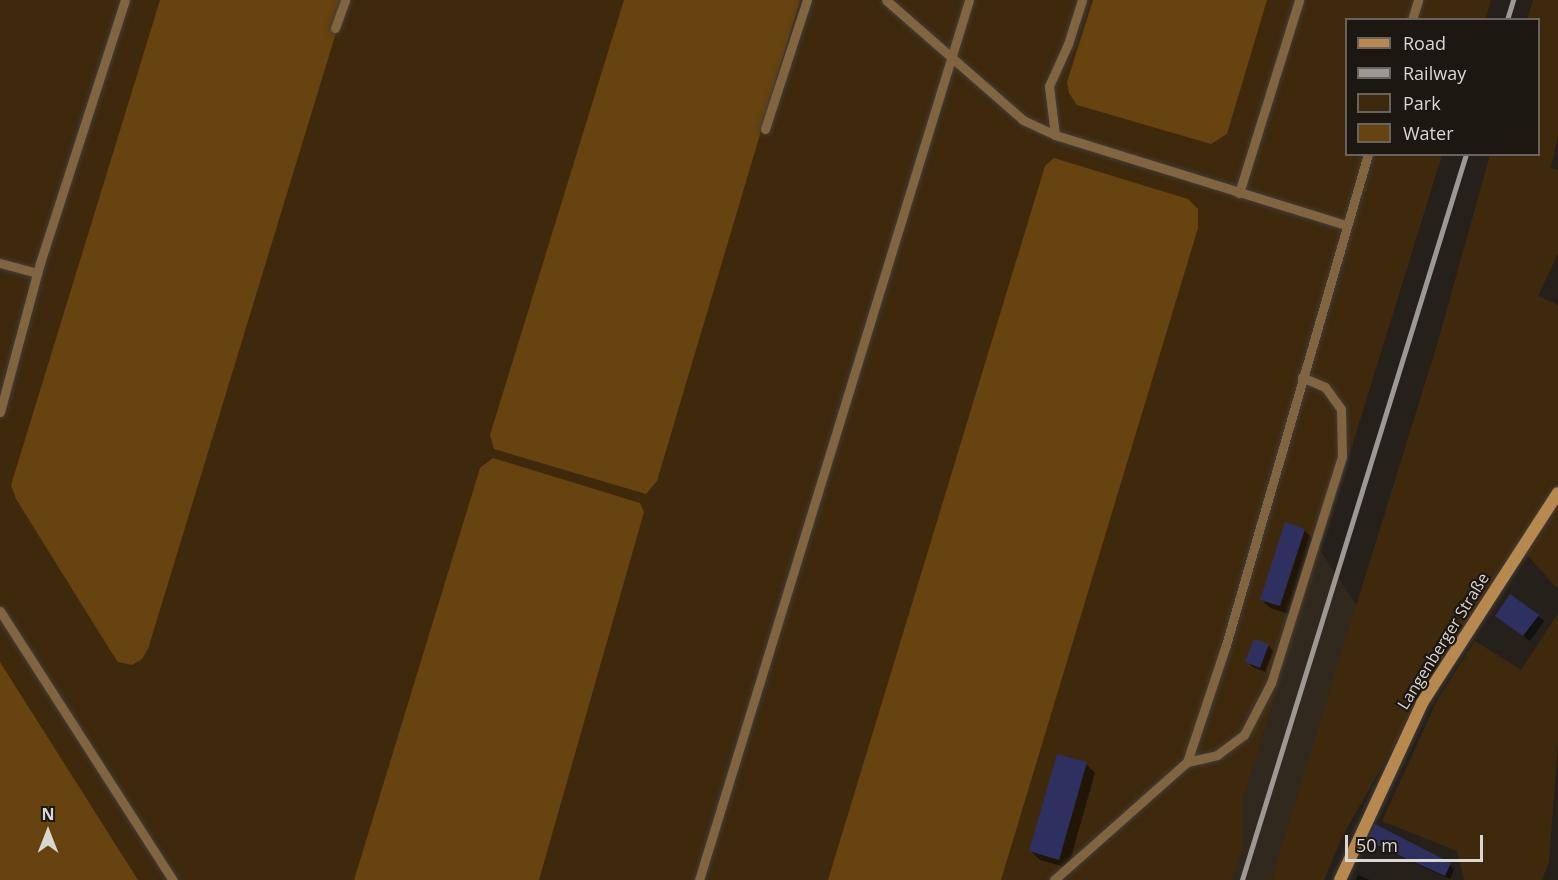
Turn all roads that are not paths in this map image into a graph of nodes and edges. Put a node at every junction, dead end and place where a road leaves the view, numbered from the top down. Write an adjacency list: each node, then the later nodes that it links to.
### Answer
1 (124, 0): 18 (lane)
2 (345, 0): 10 (lane)
3 (807, 0): 12 (lane)
4 (886, 0): 11 (lane)
5 (969, 0): 11 (lane)
6 (1082, 0): 13 (lane)
7 (1299, 0): 15 (lane)
8 (1418, 0): 9 (lane)
9 (1413, 18)
10 (335, 28)
11 (951, 58): 13 (lane); 25 (lane)
12 (765, 129)
13 (1055, 135): 15 (lane)
14 (1367, 156): 16 (lane)
15 (1239, 192): 16 (lane)
16 (1346, 225): 19 (lane)
17 (0, 263): 18 (lane)
18 (38, 273): 20 (lane)
19 (1302, 378): 23 (lane); 23 (lane)
20 (0, 412)
21 (1558, 493): 27 (main road, Langenberger Straße)
22 (0, 611): 24 (lane)
23 (1187, 762): 26 (lane)
24 (173, 880)
25 (699, 880)
26 (1054, 880)
27 (1340, 880)

